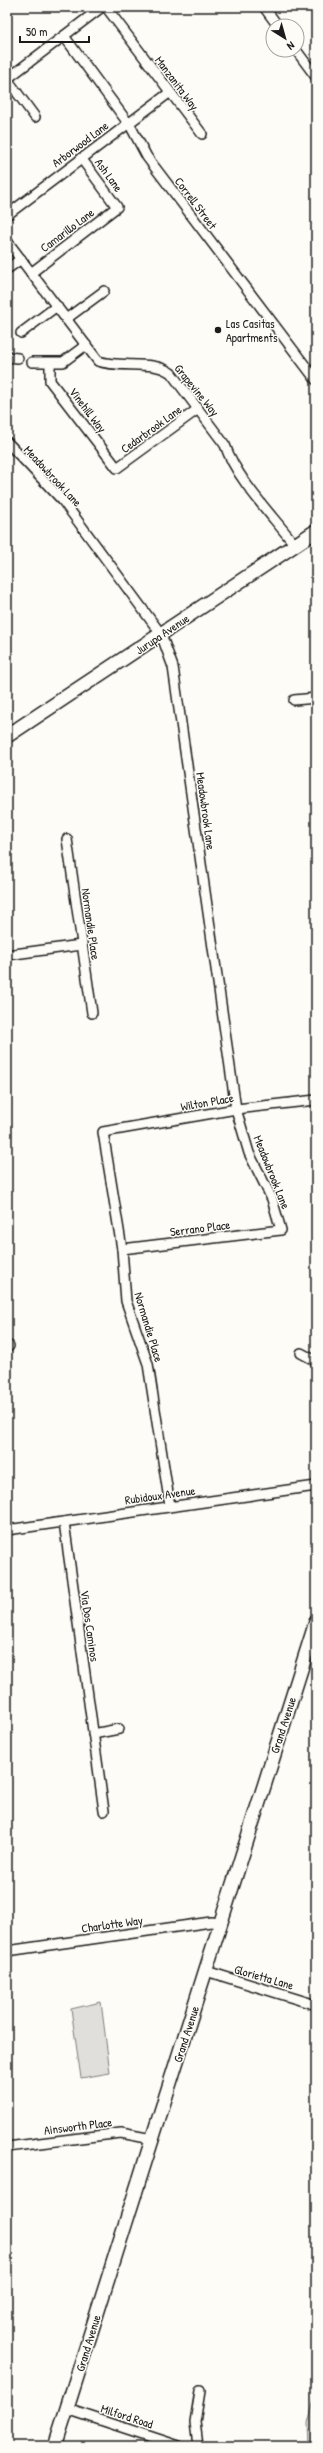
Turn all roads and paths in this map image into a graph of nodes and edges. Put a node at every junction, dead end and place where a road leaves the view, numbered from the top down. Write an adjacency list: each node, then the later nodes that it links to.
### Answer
1 (102, 7): 5 (street)
2 (106, 7): 9 (street, Manzanita Way)
3 (264, 7): 4 (street)
4 (272, 18)
5 (64, 36): 8 (street); 11 (street, Correll Street)
6 (302, 58): 7 (street)
7 (316, 78)
8 (7, 79): 10 (street)
9 (169, 93): 11 (street, Arborwood Lane); 12 (street, Manzanita Way)
10 (35, 117)
11 (129, 123): 13 (street, Arborwood Lane); 29 (street, Correll Street)
12 (202, 134)
13 (81, 158): 14 (street, Ash Lane); 15 (street, Arborwood Lane)
14 (117, 207): 19 (street, Camarillo Lane)
15 (7, 215)
16 (7, 241): 17 (street, Grapevine Way)
17 (21, 259): 18 (street); 19 (street, Grapevine Way)
18 (7, 269)
19 (31, 273): 21 (street, Grapevine Way)
20 (104, 291): 22 (street)
21 (57, 306): 22 (street, Grapevine Way); 23 (street)
22 (66, 319): 24 (street, Grapevine Way)
23 (21, 333)
24 (86, 345): 28 (street); 30 (street, Grapevine Way)
25 (7, 357): 26 (street)
26 (18, 358)
27 (32, 362): 28 (street)
28 (50, 363): 32 (street, Vinehill Way)
29 (316, 380)
30 (198, 409): 32 (street, Cedarbrook Lane); 34 (street, Grapevine Way)
31 (7, 442): 35 (street, Meadowbrook Lane)
32 (117, 468)
33 (316, 531): 34 (street, Jurupa Avenue)
34 (295, 545): 35 (street, Jurupa Avenue)
35 (161, 634): 38 (street, Jurupa Avenue); 44 (street, Meadowbrook Lane)
36 (316, 698): 37 (street)
37 (294, 700)
38 (7, 736)
39 (67, 839): 40 (street, Normandie Place)
40 (81, 945): 41 (street); 42 (street, Normandie Place)
41 (7, 954)
42 (92, 1013)
43 (316, 1100): 44 (street, Wilton Place)
44 (236, 1109): 45 (street, Wilton Place); 46 (street, Meadowbrook Lane)
45 (102, 1132): 47 (street, Normandie Place)
46 (281, 1230): 47 (street, Serrano Place)
47 (122, 1249): 51 (street, Normandie Place)
48 (301, 1352): 49 (street)
49 (316, 1361)
50 (316, 1486): 51 (street, Rubidoux Avenue)
51 (170, 1506): 52 (street, Rubidoux Avenue)
52 (64, 1522): 53 (street, Rubidoux Avenue); 56 (street, Via Dos Caminos)
53 (7, 1530)
54 (316, 1622): 58 (street, Grand Avenue)
55 (120, 1729): 56 (street)
56 (93, 1734): 57 (street, Via Dos Caminos)
57 (104, 1811)
58 (221, 1923): 59 (street, Charlotte Way); 60 (street, Grand Avenue)
59 (7, 1950)
60 (206, 1971): 61 (street, Glorietta Lane); 62 (street, Grand Avenue)
61 (316, 2005)
62 (152, 2139): 63 (street, Ainsworth Place); 65 (street, Grand Avenue)
63 (7, 2147)
64 (200, 2391): 68 (street)
65 (67, 2409): 66 (street, Grand Avenue); 67 (street, Milford Road)
66 (55, 2446)
67 (179, 2446)
68 (198, 2446)

